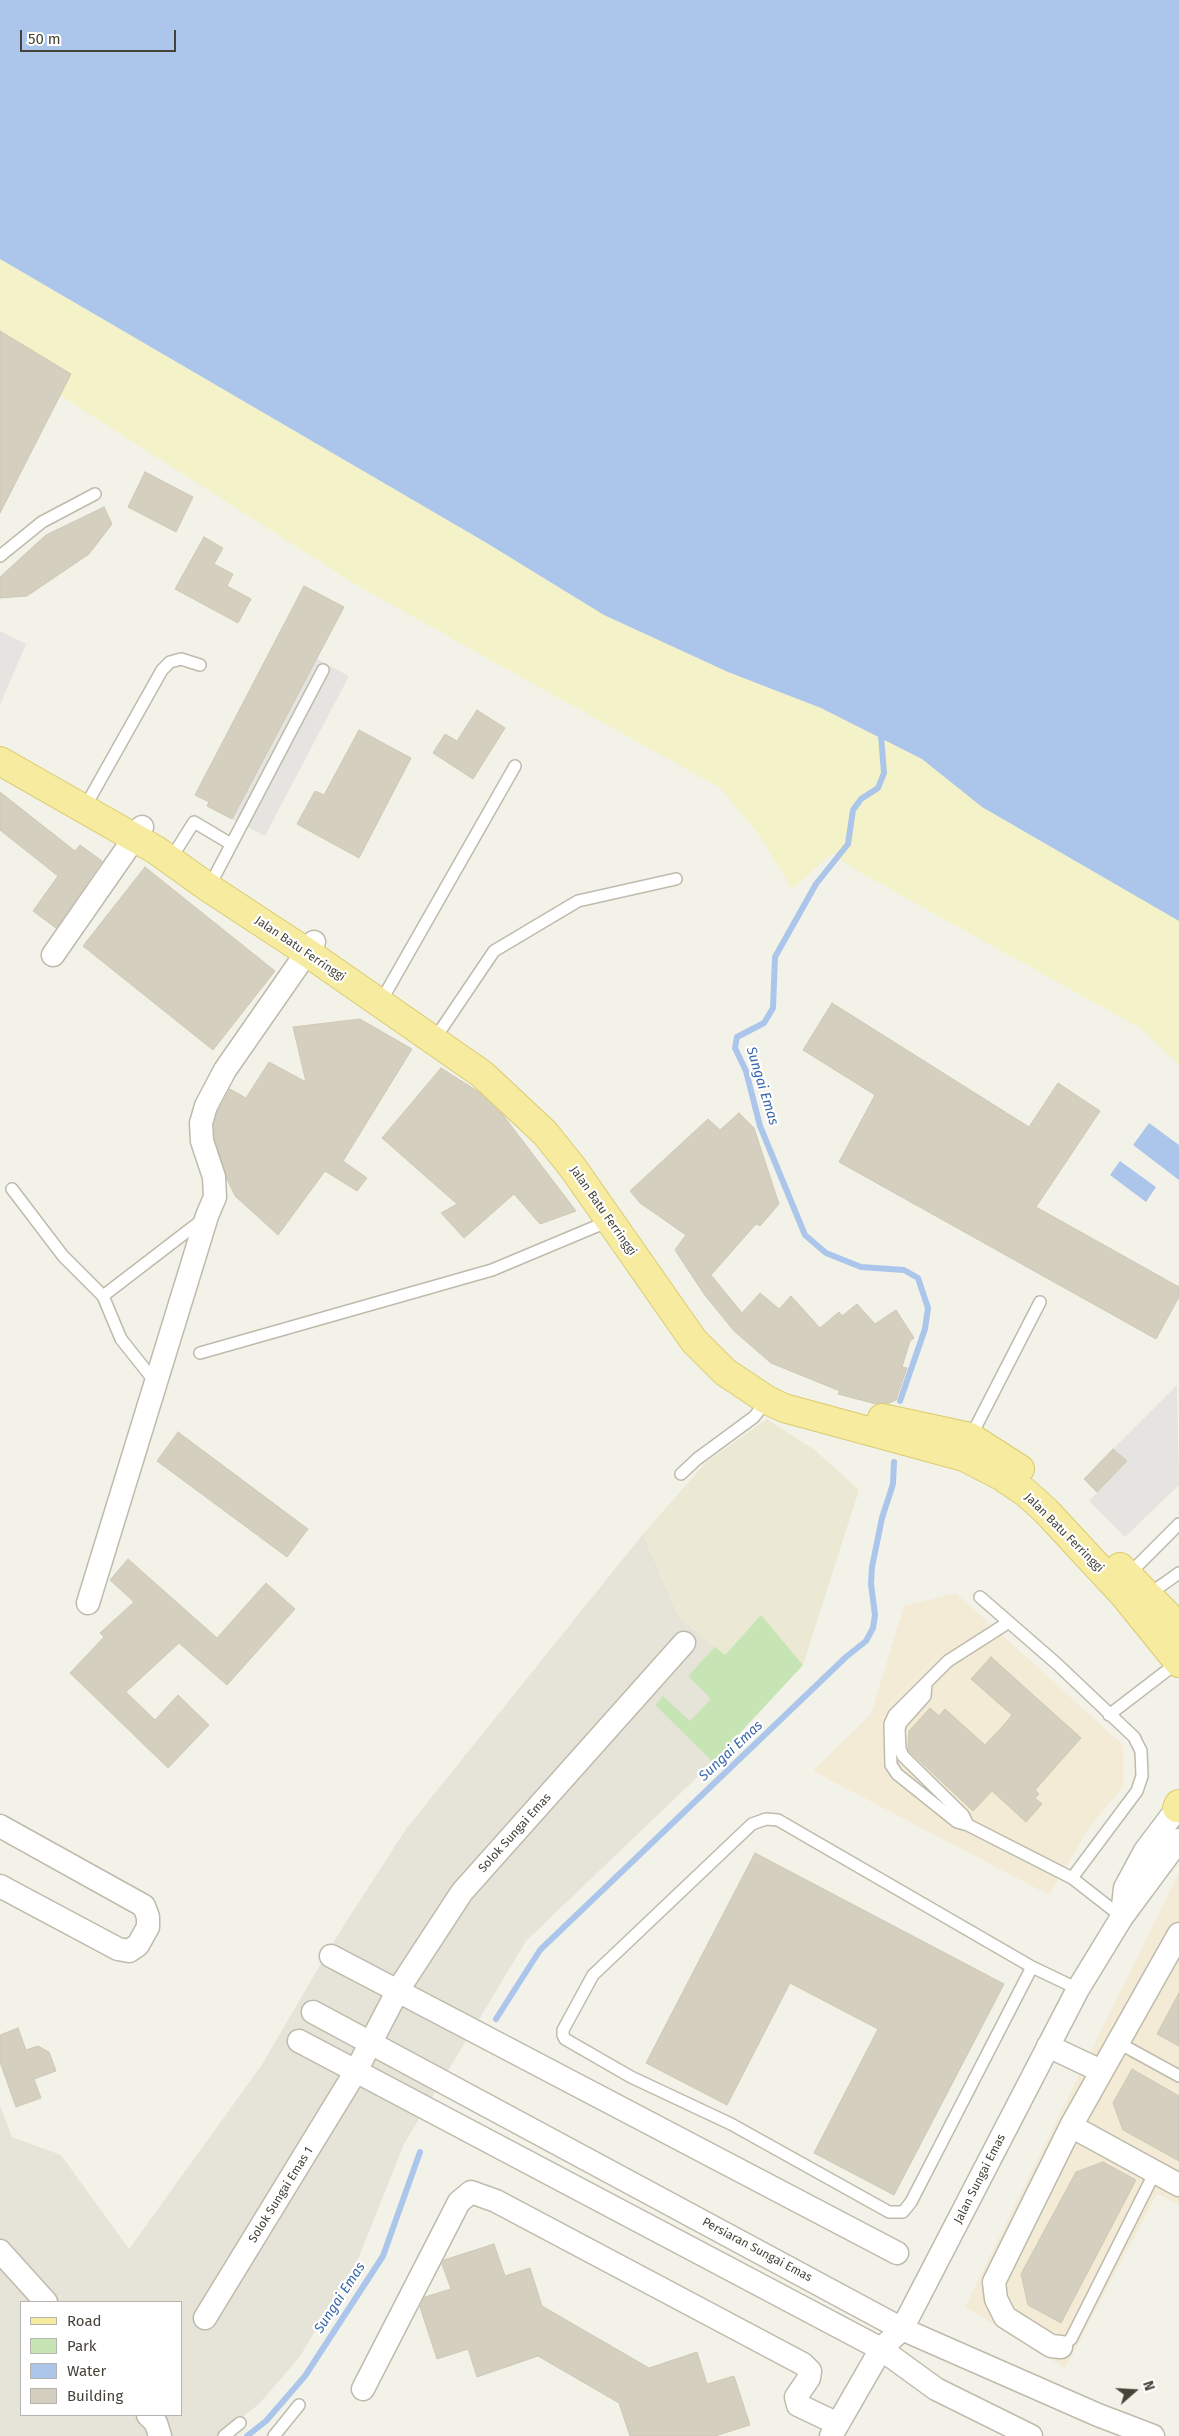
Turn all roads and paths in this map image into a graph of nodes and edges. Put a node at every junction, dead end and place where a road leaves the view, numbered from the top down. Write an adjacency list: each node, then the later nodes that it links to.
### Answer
1 (95, 494): 2 (lane)
2 (0, 556)
3 (200, 665): 7 (lane)
4 (323, 670): 9 (lane)
5 (1, 755): 7 (main road, Jalan Batu Ferringgi)
6 (515, 766): 15 (lane)
7 (88, 802): 8 (main road, Jalan Batu Ferringgi)
8 (139, 832): 10 (main road, Jalan Batu Ferringgi); 12 (main road, Jalan Batu Ferringgi); 14 (street)
9 (231, 844): 10 (lane); 12 (lane)
10 (177, 849): 12 (main road, Jalan Batu Ferringgi)
11 (676, 878): 16 (lane)
12 (211, 882): 13 (main road, Jalan Batu Ferringgi)
13 (311, 948): 15 (main road, Jalan Batu Ferringgi); 18 (street)
14 (54, 955)
15 (383, 998): 16 (main road, Jalan Batu Ferringgi)
16 (438, 1034): 19 (main road, Jalan Batu Ferringgi)
17 (12, 1189): 20 (lane)
18 (207, 1216): 20 (lane); 23 (street)
19 (615, 1218): 22 (lane); 24 (main road, Jalan Batu Ferringgi)
20 (104, 1296): 23 (lane)
21 (1040, 1302): 25 (lane)
22 (200, 1353)
23 (157, 1385): 31 (street)
24 (770, 1394): 25 (main road, Jalan Batu Ferringgi); 26 (lane)
25 (967, 1447): 29 (main road, Jalan Batu Ferringgi)
26 (681, 1474)
27 (1179, 1524): 29 (lane)
28 (1179, 1573): 29 (lane)
29 (1133, 1588): 33 (main road, Jalan Batu Ferringgi); 35 (main road, Jalan Batu Ferringgi)
30 (980, 1597): 32 (lane)
31 (88, 1603)
32 (1008, 1622): 36 (lane); 37 (lane)
33 (1179, 1627)
34 (684, 1643): 49 (street, Solok Sungai Emas)
35 (1178, 1662): 37 (lane)
36 (926, 1684): 40 (lane); 40 (lane)
37 (1110, 1715): 42 (lane)
38 (1178, 1806): 44 (street, Jalan Sungai Emas)
39 (0, 1826): 43 (street)
40 (968, 1826): 42 (lane)
41 (1179, 1840): 44 (street, Jalan Sungai Emas)
42 (1072, 1878): 44 (lane)
43 (0, 1886)
44 (1122, 1917): 48 (street, Jalan Sungai Emas)
45 (1179, 1934): 53 (street)
46 (331, 1956): 49 (street)
47 (1032, 1967): 47 (lane); 48 (lane)
48 (1078, 1989): 54 (street, Jalan Sungai Emas)
49 (398, 1990): 52 (street, Solok Sungai Emas); 62 (street)
50 (313, 2012): 52 (street, Persiaran Sungai Emas)
51 (299, 2041): 56 (street)
52 (371, 2042): 56 (street, Solok Sungai Emas 1); 65 (street, Persiaran Sungai Emas)
53 (1117, 2042): 55 (street); 57 (lane)
54 (1048, 2046): 55 (street); 65 (street, Jalan Sungai Emas)
55 (1101, 2071): 58 (street)
56 (356, 2072): 64 (street, Solok Sungai Emas 1); 67 (street)
57 (1179, 2076)
58 (1071, 2126): 59 (street); 66 (street)
59 (1155, 2172): 60 (street); 66 (lane)
60 (1179, 2185)
61 (0, 2251): 63 (street)
62 (897, 2253)
63 (45, 2301)
64 (205, 2318)
65 (902, 2329): 67 (street, Jalan Sungai Emas); 77 (street, Persiaran Sungai Emas)
66 (1061, 2348)
67 (881, 2349): 72 (street, Jalan Sungai Emas); 76 (street)
68 (363, 2389): 72 (street)
69 (300, 2405): 75 (lane)
70 (149, 2416): 73 (street)
71 (240, 2423): 74 (lane)
72 (835, 2430)
73 (160, 2436)
74 (224, 2436)
75 (274, 2436)
76 (1030, 2436)
77 (1153, 2436)

